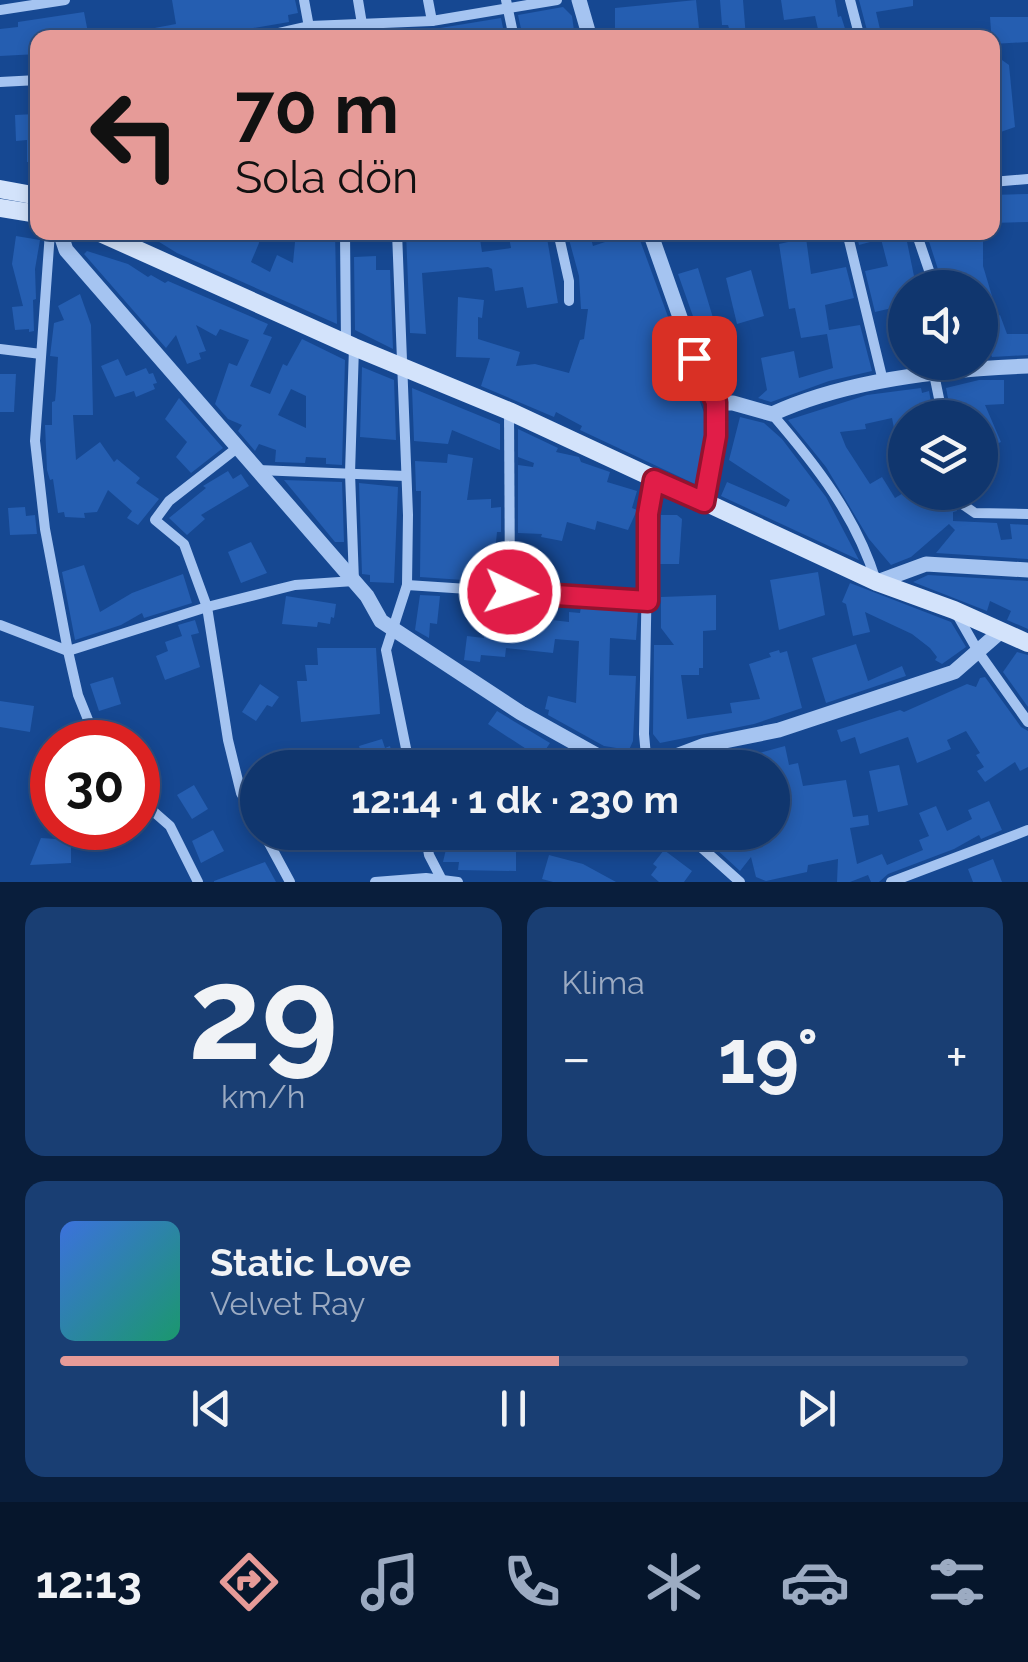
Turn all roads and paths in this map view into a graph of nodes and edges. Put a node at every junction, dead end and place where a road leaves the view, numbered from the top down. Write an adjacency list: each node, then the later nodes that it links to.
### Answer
1 (65, 0): 9 (street)
2 (304, 0): 12 (street)
3 (358, 0): 11 (street)
4 (428, 0): 10 (street)
5 (557, 0): 8 (street)
6 (579, 0): 16 (street)
7 (850, 0): 17 (street)
8 (507, 5): 10 (street); 15 (street)
9 (0, 10)
10 (432, 20): 11 (street)
11 (366, 23): 13 (street); 14 (street)
12 (310, 30)
13 (322, 30)
14 (369, 30)
15 (512, 30)
16 (588, 30)
17 (858, 30)
18 (30, 80): 19 (street)
19 (0, 82)
20 (1028, 179): 21 (street)
21 (1000, 181)
22 (0, 189): 23 (main road)
23 (30, 195)
24 (0, 208): 25 (main road)
25 (30, 213)
26 (49, 240): 39 (street)
27 (63, 240): 48 (street)
28 (116, 240): 37 (main road)
29 (345, 240): 37 (street)
30 (397, 240): 42 (street)
31 (560, 240): 36 (street)
32 (653, 240): 45 (street)
33 (850, 240): 44 (street)
34 (919, 240): 35 (street)
35 (929, 270)
36 (570, 301)
37 (350, 345): 42 (main road); 50 (street)
38 (0, 349): 39 (street)
39 (42, 354): 68 (street)
40 (998, 366): 41 (street)
41 (1028, 366)
42 (404, 368): 46 (main road); 51 (street)
43 (890, 380): 44 (street)
44 (883, 381): 47 (street)
45 (716, 402): 47 (street); 53 (street)
46 (509, 411): 52 (main road); 60 (street)
47 (772, 414): 58 (street)
48 (237, 448): 49 (street); 62 (street)
49 (256, 470): 50 (street); 57 (street)
50 (350, 473): 51 (street); 57 (street)
51 (406, 476): 59 (street)
52 (654, 480): 53 (main road); 61 (street)
53 (704, 502): 58 (main road)
54 (971, 510): 55 (street)
55 (1028, 514)
56 (1028, 570): 58 (street)
57 (354, 582): 62 (street); 65 (street)
58 (876, 582): 63 (main road)
59 (407, 585): 60 (street); 65 (street)
60 (510, 592): 61 (street)
61 (648, 601): 74 (street)
62 (207, 607): 68 (street); 76 (street)
63 (954, 610): 66 (main road); 69 (street)
64 (0, 624): 68 (street)
65 (395, 630): 72 (street); 73 (street)
66 (1001, 630): 67 (main road); 69 (street)
67 (1028, 643)
68 (68, 651): 70 (street)
69 (979, 653): 71 (street); 75 (street)
70 (88, 720)
71 (1028, 722)
72 (407, 750)
73 (585, 750)
74 (646, 750)
75 (689, 750)
76 (240, 789)
77 (160, 817): 83 (street)
78 (1028, 830): 88 (street)
79 (273, 850): 84 (street)
80 (429, 850): 82 (street)
81 (704, 850): 87 (street)
82 (442, 881): 85 (street); 86 (street)
83 (198, 882)
84 (290, 882)
85 (375, 882)
86 (458, 882)
87 (740, 882)
88 (891, 882)

